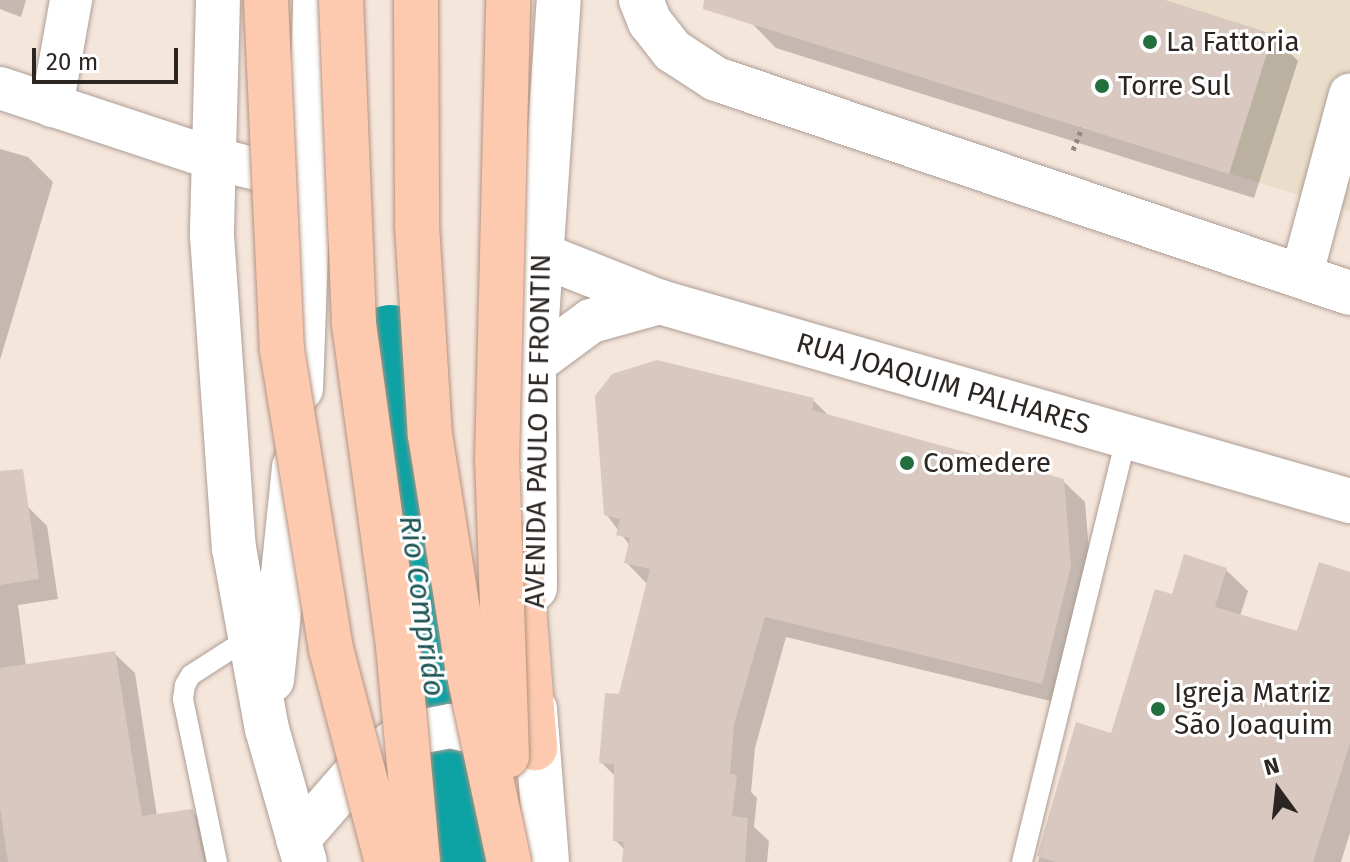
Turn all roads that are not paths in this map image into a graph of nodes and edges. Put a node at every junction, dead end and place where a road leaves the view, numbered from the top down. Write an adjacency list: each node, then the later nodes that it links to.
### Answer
1 (71, 0): 13 (street)
2 (218, 0): 14 (main road)
3 (266, 0): 28 (highway, bridge)
4 (315, 0): 15 (main road)
5 (341, 0): 29 (highway, bridge)
6 (416, 0): 30 (highway, bridge)
7 (488, 0): 25 (highway)
8 (508, 0): 30 (highway, bridge)
9 (559, 0): 16 (main road, AVENIDA PAULO DE FRONTIN)
10 (641, 0): 17 (main road)
11 (0, 88): 13 (street)
12 (1350, 94): 17 (street)
13 (52, 106): 14 (street)
14 (212, 158): 15 (street); 23 (main road)
15 (309, 183): 24 (main road)
16 (539, 254): 19 (main road, RUA JOAQUIM PALHARES); 20 (main road, AVENIDA PAULO DE FRONTIN)
17 (1301, 277): 18 (main road)
18 (1350, 293)
19 (660, 302): 20 (main road); 21 (main road, RUA JOAQUIM PALHARES)
20 (534, 363): 25 (main road, AVENIDA PAULO DE FRONTIN)
21 (1126, 437): 22 (main road, RUA JOAQUIM PALHARES); 32 (lane)
22 (1350, 501)
23 (250, 637): 24 (main road); 27 (lane)
24 (267, 729): 26 (main road)
25 (535, 748): 26 (main road); 31 (main road, AVENIDA PAULO DE FRONTIN)
26 (302, 851)
27 (217, 862)
28 (387, 862)
29 (418, 862)
30 (510, 862)
31 (547, 862)
32 (1022, 862)

